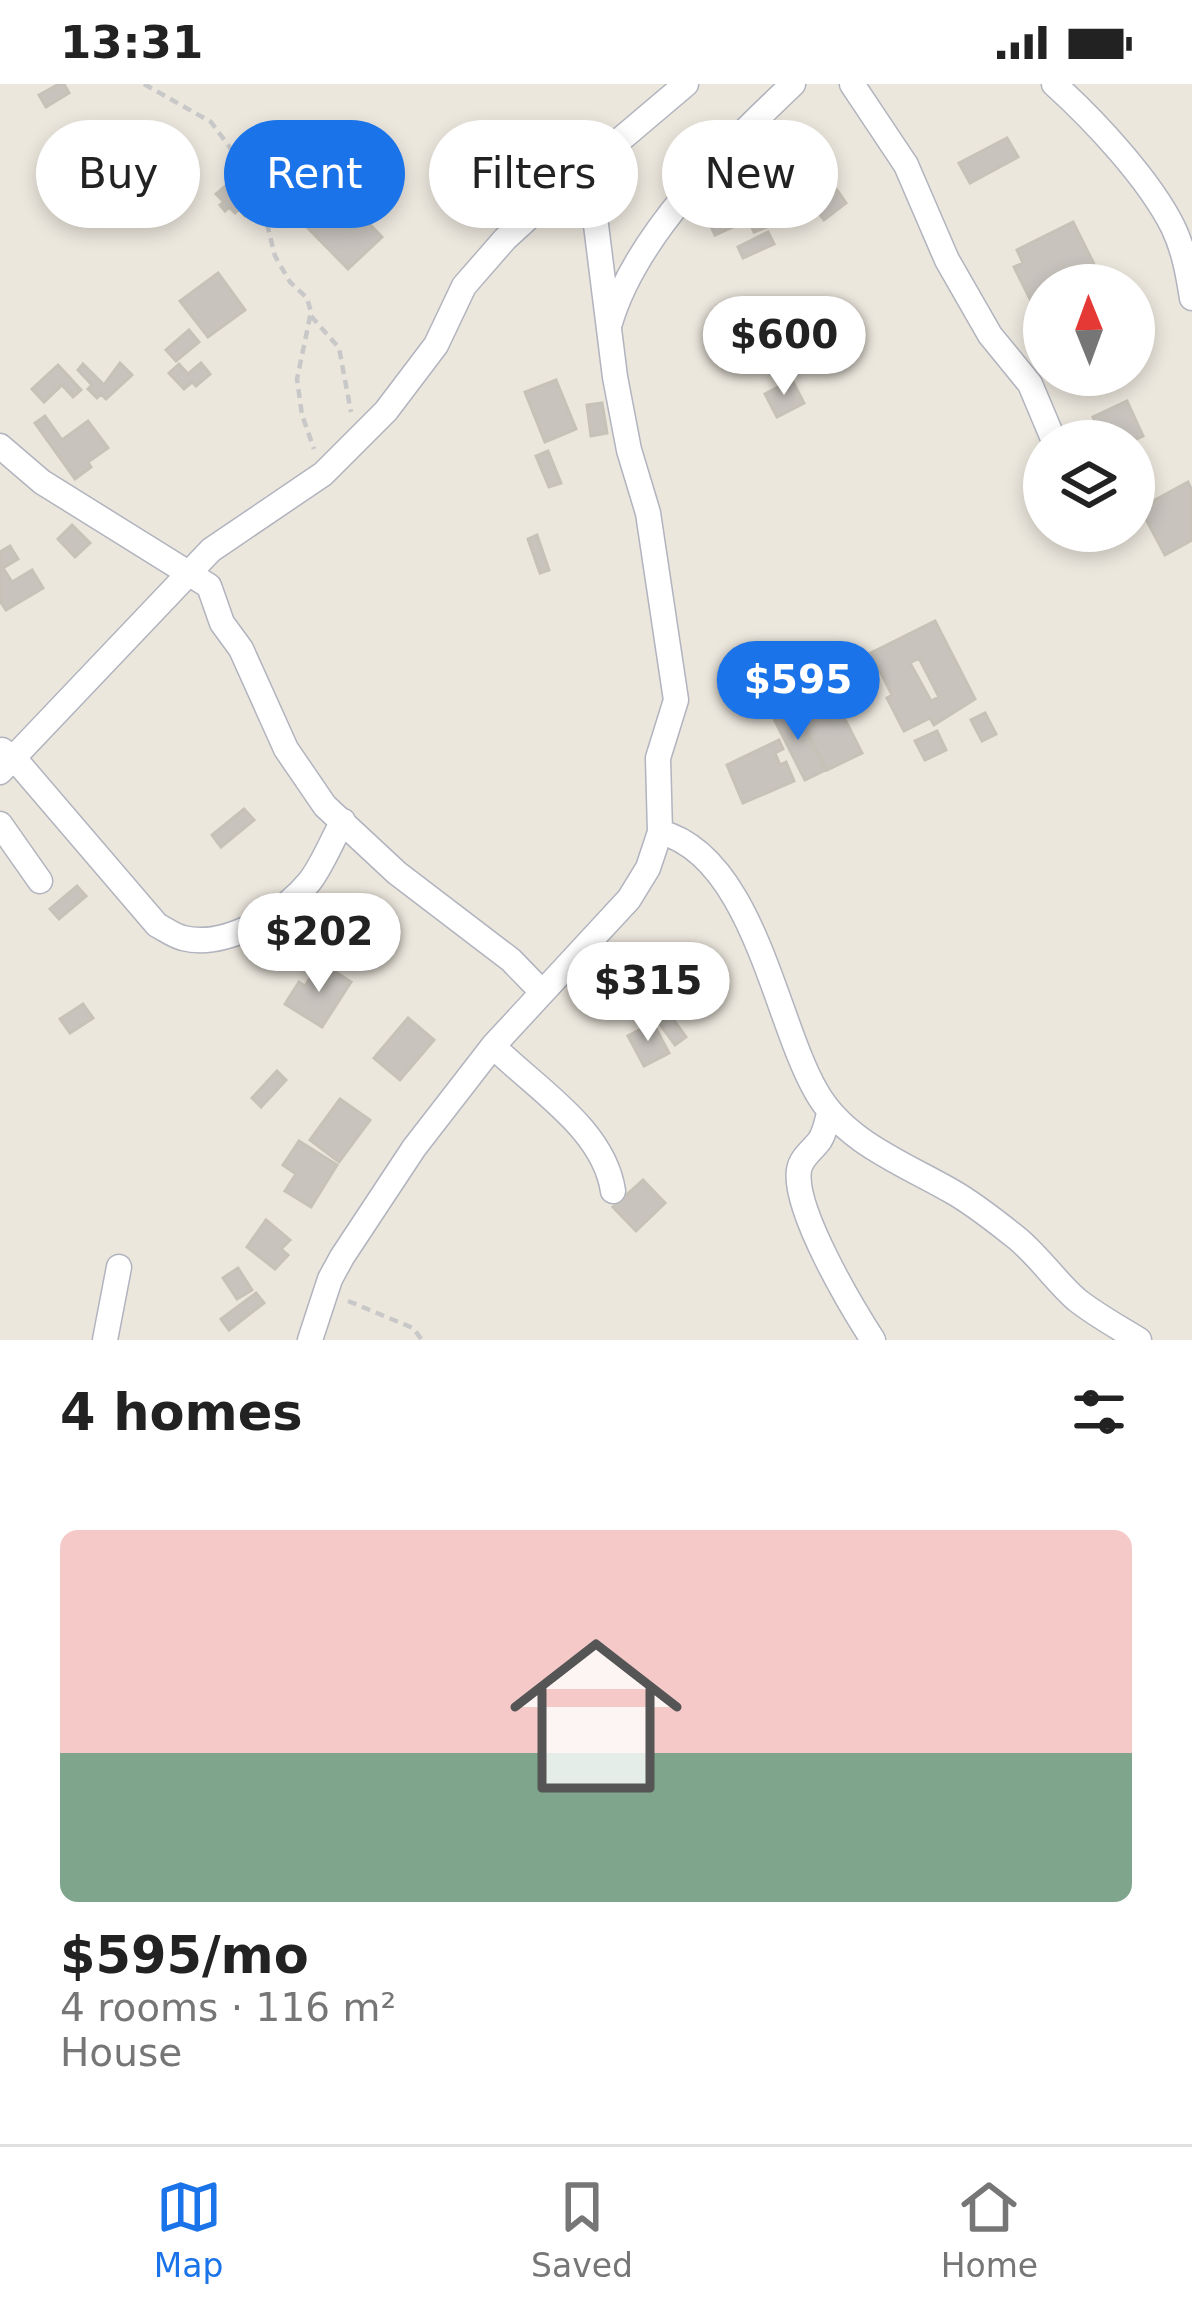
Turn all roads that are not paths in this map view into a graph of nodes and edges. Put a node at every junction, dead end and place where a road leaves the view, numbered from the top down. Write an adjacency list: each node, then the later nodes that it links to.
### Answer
1 (686, 84): 5 (street)
2 (793, 84): 10 (street)
3 (852, 84): 11 (street)
4 (1054, 84): 8 (street)
5 (638, 125)
6 (517, 228): 13 (street)
7 (596, 228): 10 (street)
8 (1183, 230): 9 (street)
9 (1192, 298)
10 (608, 332): 17 (street)
11 (1045, 420)
12 (0, 446): 13 (street)
13 (186, 574): 14 (street); 15 (street)
14 (4, 760): 15 (street)
15 (343, 821): 19 (street)
16 (0, 824): 18 (street)
17 (660, 832): 19 (street); 21 (street)
18 (40, 881)
19 (542, 992): 20 (street)
20 (494, 1046): 22 (street); 25 (street)
21 (829, 1113): 26 (street); 27 (street)
22 (613, 1191)
23 (119, 1267): 24 (street)
24 (105, 1340)
25 (310, 1340)
26 (873, 1340)
27 (1138, 1340)

